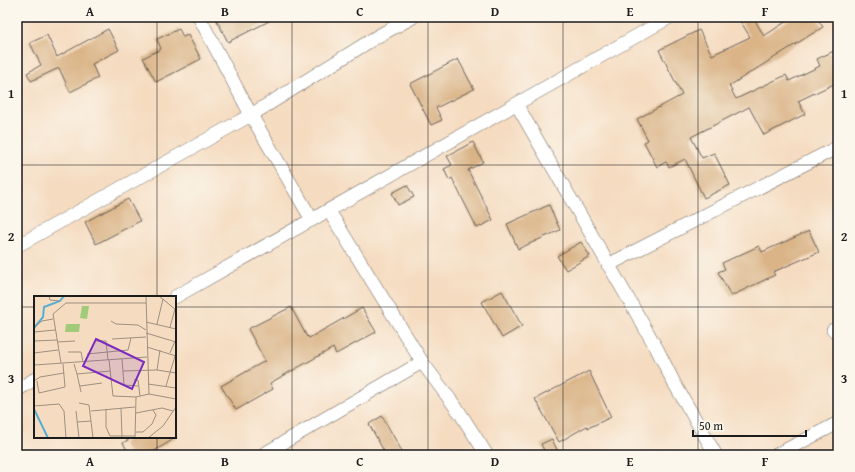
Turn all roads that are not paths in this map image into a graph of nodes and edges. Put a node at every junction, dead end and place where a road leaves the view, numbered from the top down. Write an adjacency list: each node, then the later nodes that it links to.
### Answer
1 (199, 17): 5 (street)
2 (413, 17): 5 (street)
3 (670, 17): 4 (street)
4 (517, 104): 7 (street); 10 (street)
5 (251, 115): 8 (street); 9 (street)
6 (838, 147): 10 (street)
7 (329, 211): 8 (street); 12 (street)
8 (312, 220): 11 (street)
9 (17, 246)
10 (608, 265): 18 (street)
11 (176, 296)
12 (422, 362): 16 (street); 17 (street)
13 (34, 380): 14 (street)
14 (17, 390)
15 (838, 423): 19 (street)
16 (262, 455)
17 (487, 455)
18 (716, 455)
19 (776, 455)

